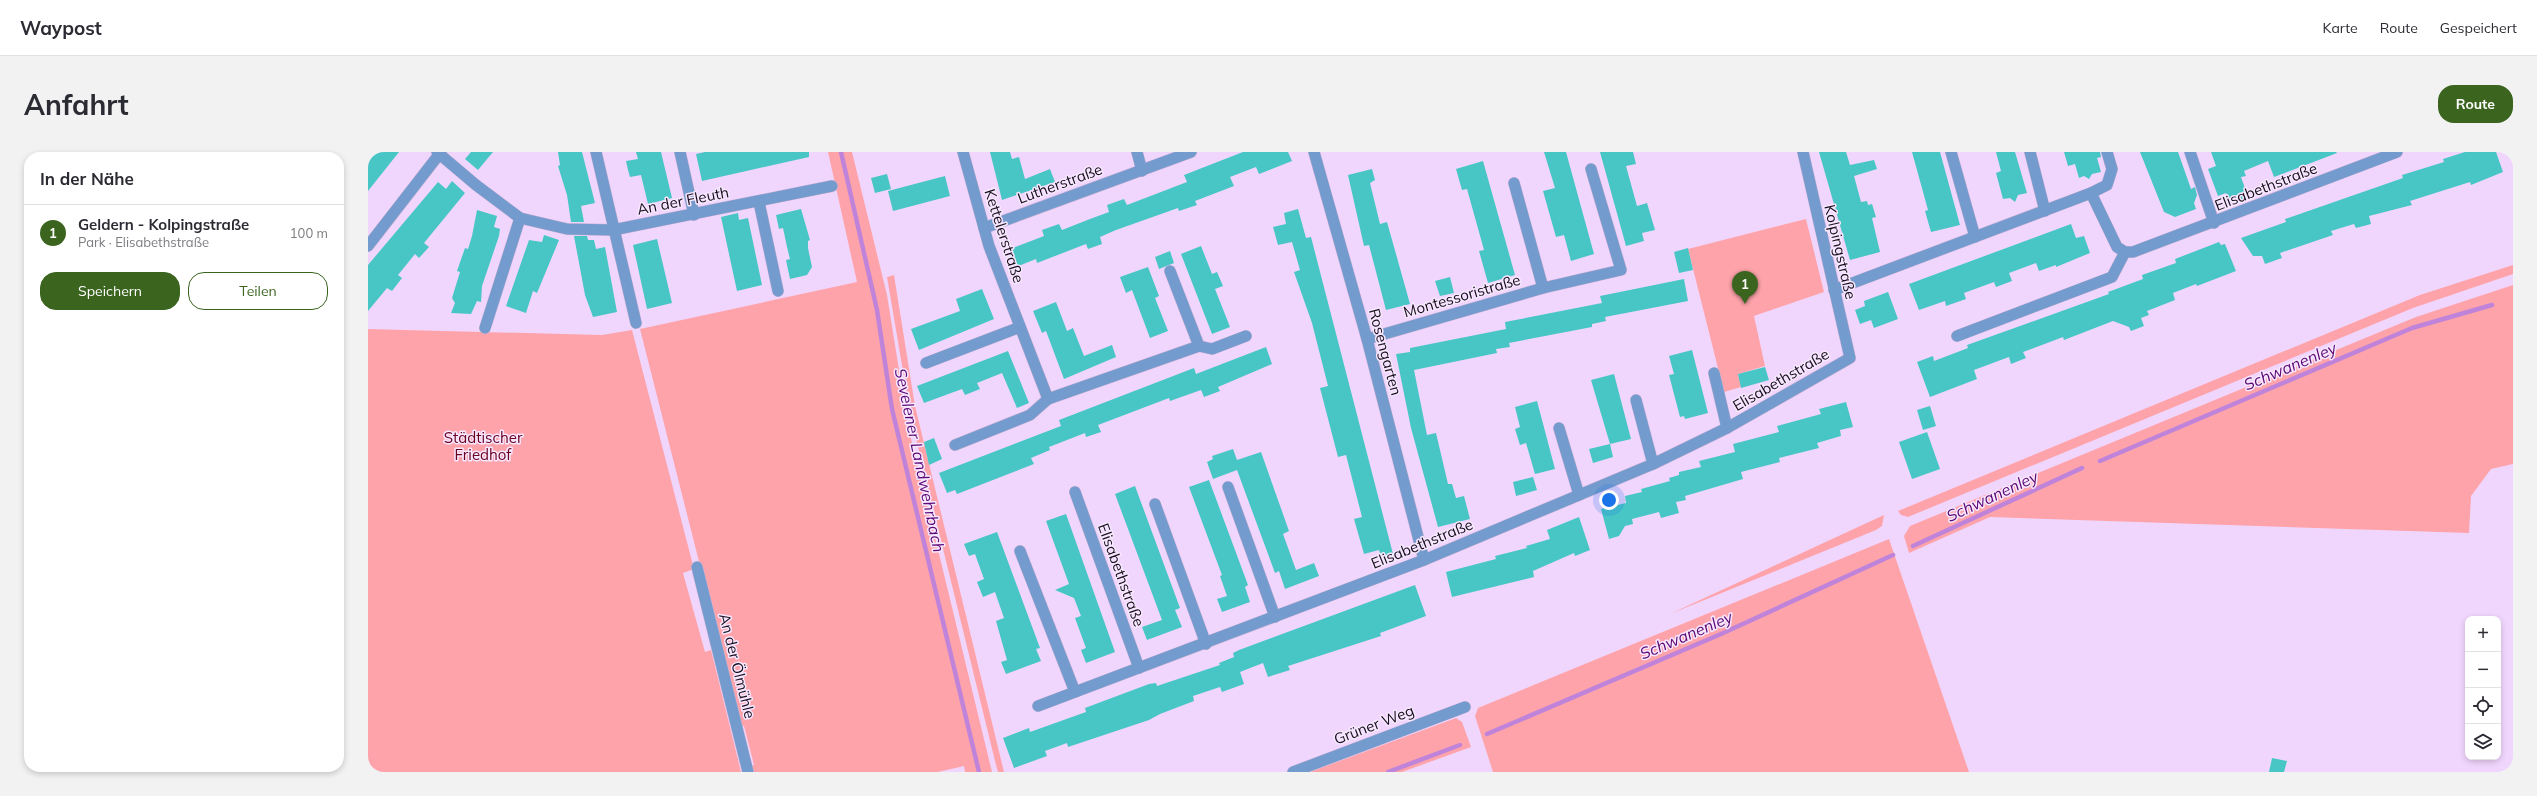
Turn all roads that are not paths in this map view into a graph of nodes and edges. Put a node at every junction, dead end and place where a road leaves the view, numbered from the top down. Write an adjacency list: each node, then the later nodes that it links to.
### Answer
1 (596, 152): 25 (street)
2 (680, 152): 21 (street)
3 (963, 152): 24 (street, Kettelerstraße)
4 (1137, 152): 15 (street)
5 (1191, 152): 15 (street, Lutherstraße)
6 (1314, 152): 38 (street, Rosengarten)
7 (1803, 152): 31 (street, Kolpingstraße)
8 (1951, 152): 26 (street)
9 (2030, 152): 20 (street)
10 (2107, 152): 18 (street)
11 (2190, 152): 23 (street, Elisabethstraße)
12 (2396, 152): 23 (street, Elisabethstraße)
13 (439, 153): 22 (street, An der Fleuth); 27 (street, An der Fleuth)
14 (1591, 169): 30 (street, Montessoristraße)
15 (1142, 170): 24 (street, Lutherstraße)
16 (1514, 183): 30 (street, Montessoristraße)
17 (832, 186): 19 (street, An der Fleuth)
18 (2091, 193): 20 (street); 28 (street)
19 (759, 202): 21 (street, An der Fleuth); 32 (street)
20 (2045, 210): 26 (street)
21 (694, 215): 25 (street, An der Fleuth)
22 (520, 218): 25 (street, An der Fleuth); 34 (street)
23 (2214, 223): 28 (street, Elisabethstraße)
24 (984, 228): 35 (street, Kettelerstraße)
25 (613, 230): 33 (street)
26 (1976, 237): 31 (street)
27 (368, 246)
28 (2124, 252): 37 (street)
29 (1170, 271): 39 (street)
30 (1543, 288): 38 (street, Montessoristraße)
31 (1834, 290): 40 (street, Kolpingstraße)
32 (778, 291)
33 (636, 323)
34 (485, 328)
35 (1020, 328): 41 (street); 43 (street, Kettelerstraße)
36 (1246, 336): 39 (street)
37 (1957, 336)
38 (1367, 339): 54 (street, Rosengarten)
39 (1199, 346): 43 (street)
40 (1850, 358): 46 (street, Elisabethstraße)
41 (926, 363)
42 (1714, 374): 46 (street, Elisabethstraße)
43 (1048, 399): 47 (street)
44 (1636, 400): 48 (street)
45 (1559, 428): 51 (street)
46 (1727, 428): 48 (street, Elisabethstraße)
47 (955, 445)
48 (1653, 464): 51 (street, Elisabethstraße)
49 (1228, 486): 56 (street)
50 (1075, 492): 58 (street, Elisabethstraße)
51 (1579, 495): 54 (street, Elisabethstraße)
52 (1155, 504): 57 (street)
53 (1020, 551): 59 (street)
54 (1424, 560): 56 (street, Elisabethstraße)
55 (697, 567): 62 (street, An der Ölmühle)
56 (1275, 617): 57 (street, Elisabethstraße)
57 (1206, 644): 58 (street, Elisabethstraße)
58 (1139, 668): 59 (street, Elisabethstraße)
59 (1075, 692): 60 (street, Elisabethstraße)
60 (1038, 706)
61 (1465, 707): 63 (street, Grüner Weg)
62 (748, 772)
63 (1293, 772)

